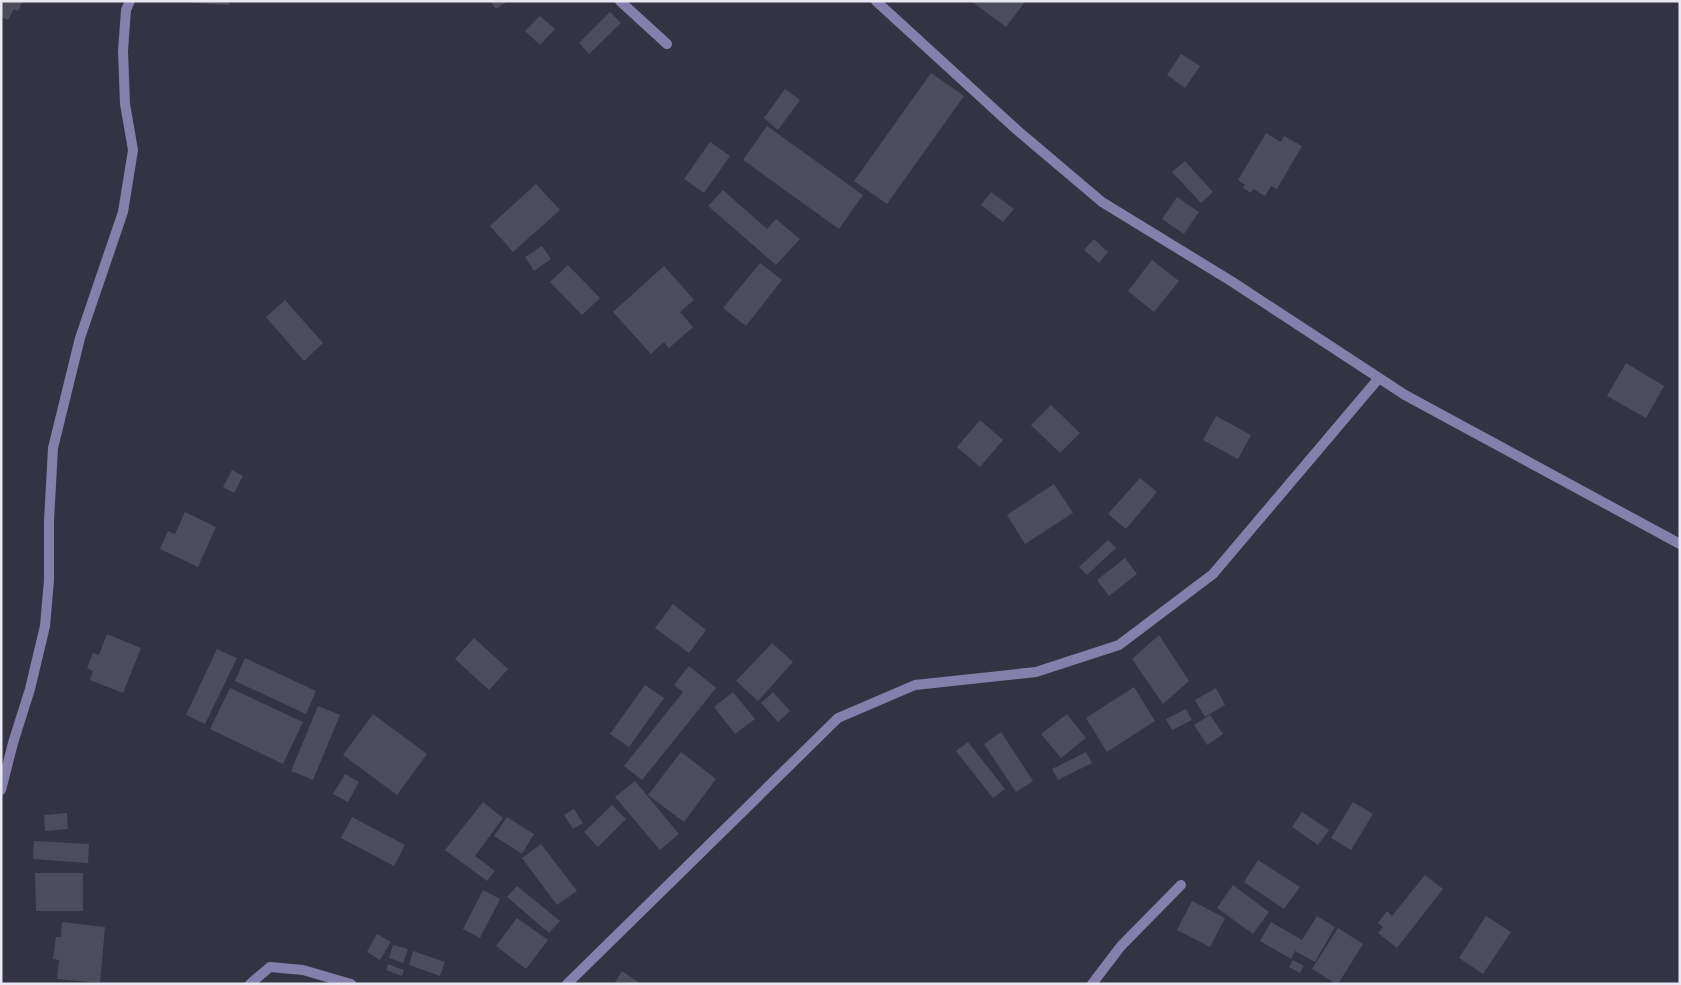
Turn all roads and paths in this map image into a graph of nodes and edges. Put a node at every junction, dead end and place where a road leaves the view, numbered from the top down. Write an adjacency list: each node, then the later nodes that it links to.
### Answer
1 (130, 1): 7 (street)
2 (620, 1): 4 (street)
3 (876, 1): 5 (street)
4 (667, 44)
5 (1379, 378): 6 (street); 11 (street)
6 (1680, 544)
7 (1, 790)
8 (1181, 885): 12 (street)
9 (250, 984): 10 (street)
10 (351, 984)
11 (567, 984)
12 (1092, 984)

